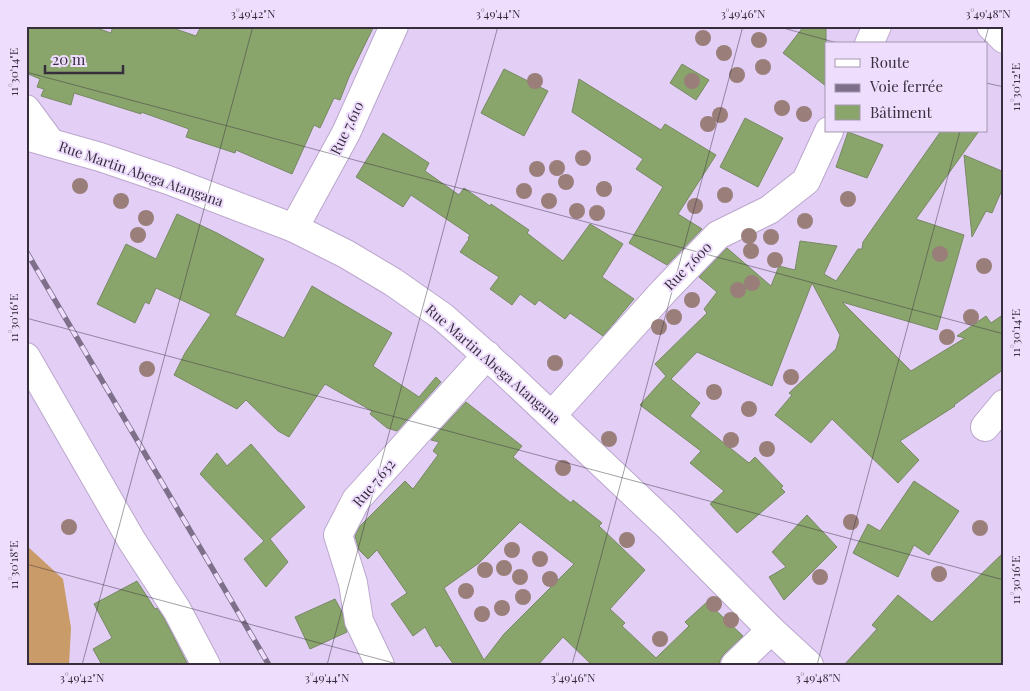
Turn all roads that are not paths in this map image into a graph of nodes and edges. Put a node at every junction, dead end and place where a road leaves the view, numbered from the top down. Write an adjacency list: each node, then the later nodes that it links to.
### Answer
1 (394, 26): 9 (street, Rue 7.610)
2 (877, 26): 5 (street)
3 (990, 26): 4 (street)
4 (1004, 39)
5 (870, 42)
6 (26, 109): 8 (street)
7 (829, 132): 13 (street, Rue 7.600)
8 (38, 140): 9 (street, Rue Martin Abega Atangana)
9 (294, 228): 10 (street, Rue Martin Abega Atangana)
10 (487, 355): 13 (street, Rue Martin Abega Atangana); 17 (street, Rue 7.632)
11 (26, 357): 16 (street)
12 (1004, 404): 14 (street)
13 (552, 415): 15 (street, Rue Martin Abega Atangana)
14 (985, 427)
15 (772, 630): 18 (street); 19 (street, Rue Martin Abega Atangana)
16 (206, 665)
17 (380, 665)
18 (735, 665)
19 (809, 665)

